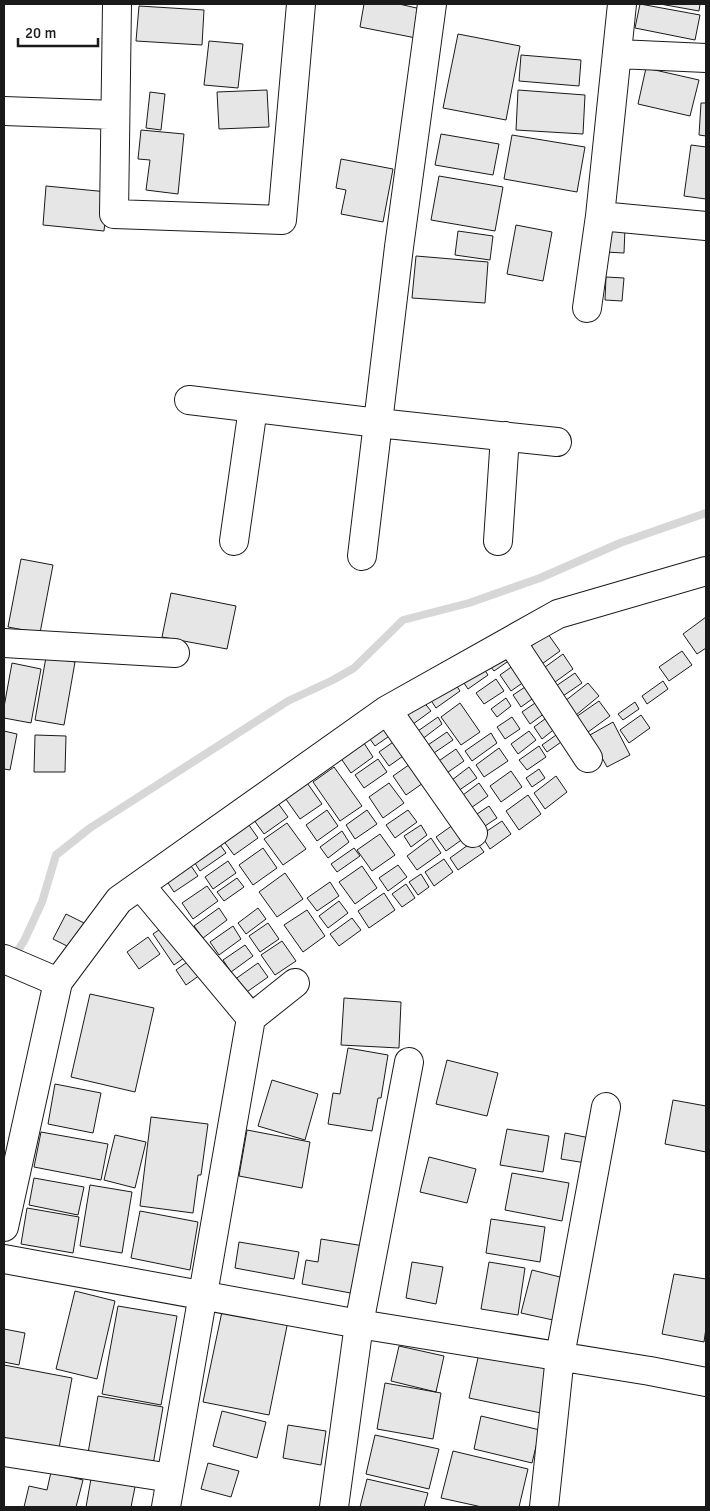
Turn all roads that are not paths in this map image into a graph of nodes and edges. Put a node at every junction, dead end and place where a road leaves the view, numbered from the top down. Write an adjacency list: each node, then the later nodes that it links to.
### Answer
1 (117, 4): 8 (street)
2 (301, 4): 8 (street)
3 (432, 4): 14 (street)
4 (622, 4): 5 (street)
5 (618, 54): 6 (street); 9 (street)
6 (706, 58)
7 (4, 111): 8 (street)
8 (115, 115)
9 (600, 216): 10 (street); 11 (street)
10 (706, 226)
11 (587, 308)
12 (188, 400): 13 (street)
13 (253, 408): 14 (street); 17 (street)
14 (378, 423): 15 (street); 19 (street)
15 (505, 436): 16 (street); 18 (street)
16 (557, 442)
17 (234, 541)
18 (498, 541)
19 (362, 556)
20 (706, 570): 21 (street)
21 (510, 641): 24 (street); 25 (street)
22 (4, 643): 23 (street)
23 (175, 653)
24 (387, 710): 26 (street); 27 (street)
25 (588, 758)
26 (473, 832)
27 (140, 885): 29 (street); 31 (street)
28 (4, 959): 29 (street)
29 (58, 982): 34 (street)
30 (295, 983): 31 (street)
31 (251, 1018): 36 (street)
32 (409, 1062): 37 (street)
33 (606, 1107): 38 (street)
34 (4, 1227)
35 (4, 1259): 36 (street)
36 (204, 1296): 37 (street); 41 (street)
37 (359, 1324): 38 (street); 43 (street)
38 (560, 1356): 39 (street); 44 (street)
39 (706, 1382)
40 (4, 1452): 41 (street)
41 (171, 1478): 42 (street)
42 (166, 1507)
43 (334, 1507)
44 (544, 1507)

